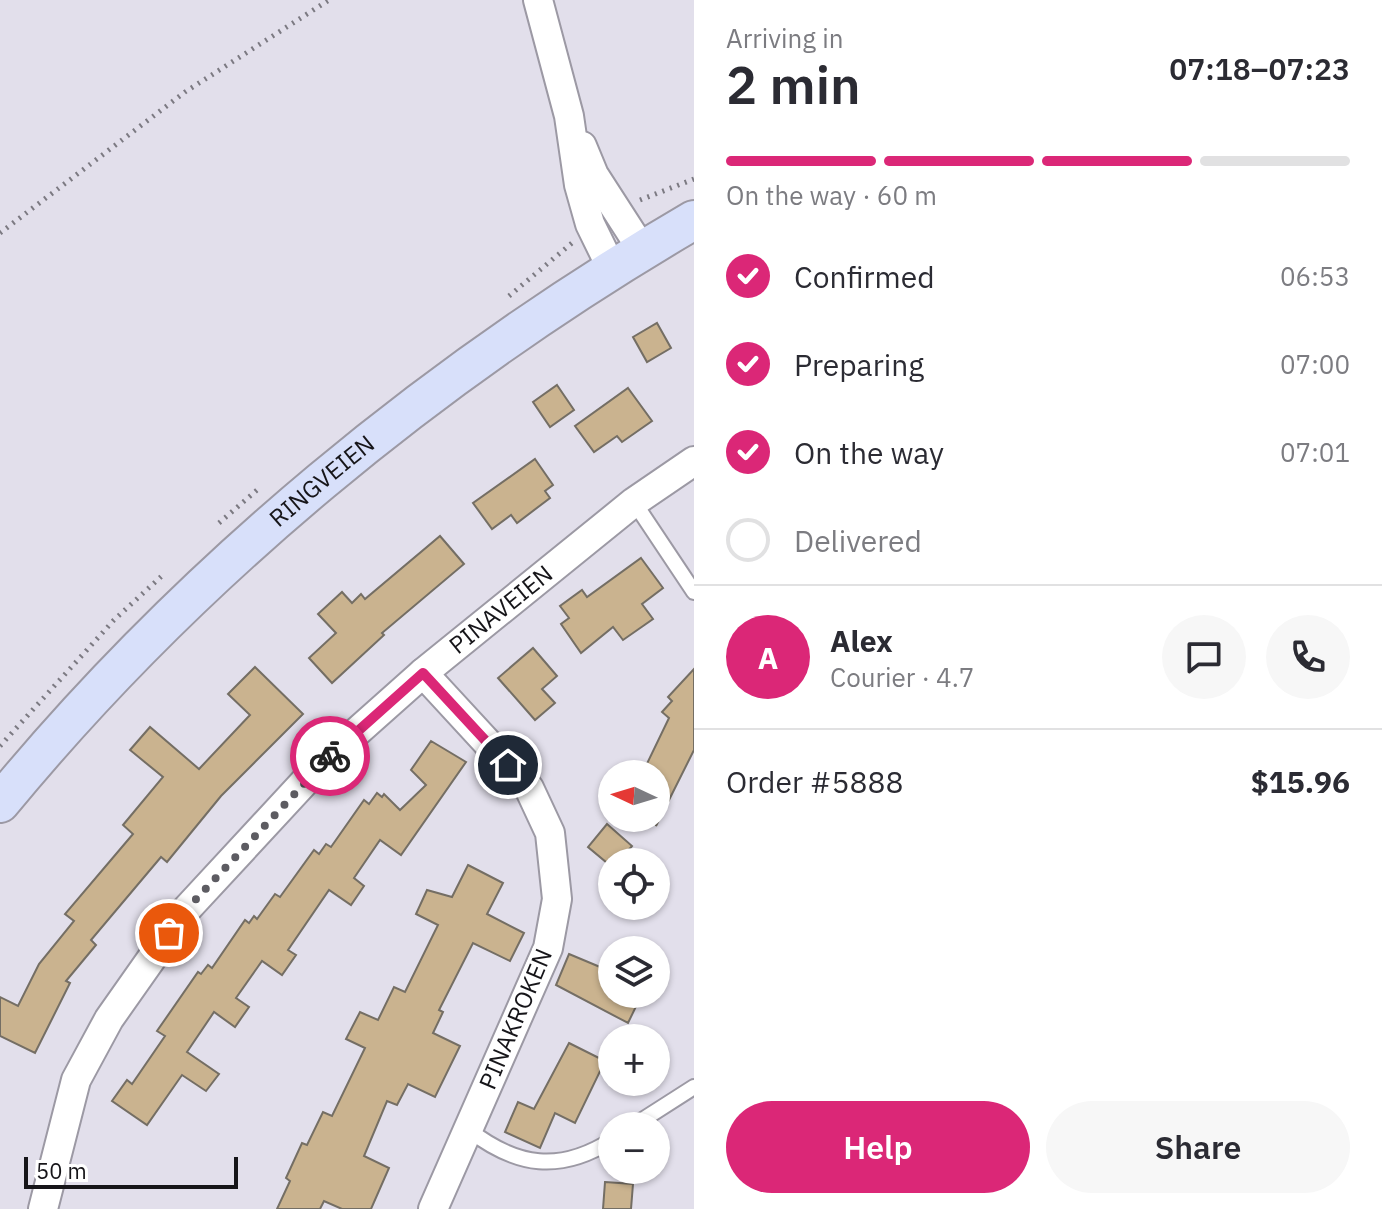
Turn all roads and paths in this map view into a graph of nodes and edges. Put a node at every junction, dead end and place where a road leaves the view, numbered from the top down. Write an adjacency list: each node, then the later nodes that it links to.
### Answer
1 (329, 0): 6 (path)
2 (538, 0): 7 (street)
3 (694, 179): 4 (path)
4 (635, 201)
5 (694, 220): 7 (main road, RINGVEIEN)
6 (0, 233)
7 (628, 260): 12 (main road, RINGVEIEN)
8 (694, 461): 9 (street, PINAVEIEN)
9 (634, 502): 10 (lane); 11 (street, PINAVEIEN)
10 (694, 592)
11 (423, 673): 15 (street, PINAKROKEN); 17 (street, PINAVEIEN)
12 (0, 803)
13 (694, 1087): 14 (lane)
14 (655, 1112)
15 (469, 1130): 16 (lane); 18 (street, PINAKROKEN)
16 (598, 1147)
17 (43, 1209)
18 (433, 1209)

